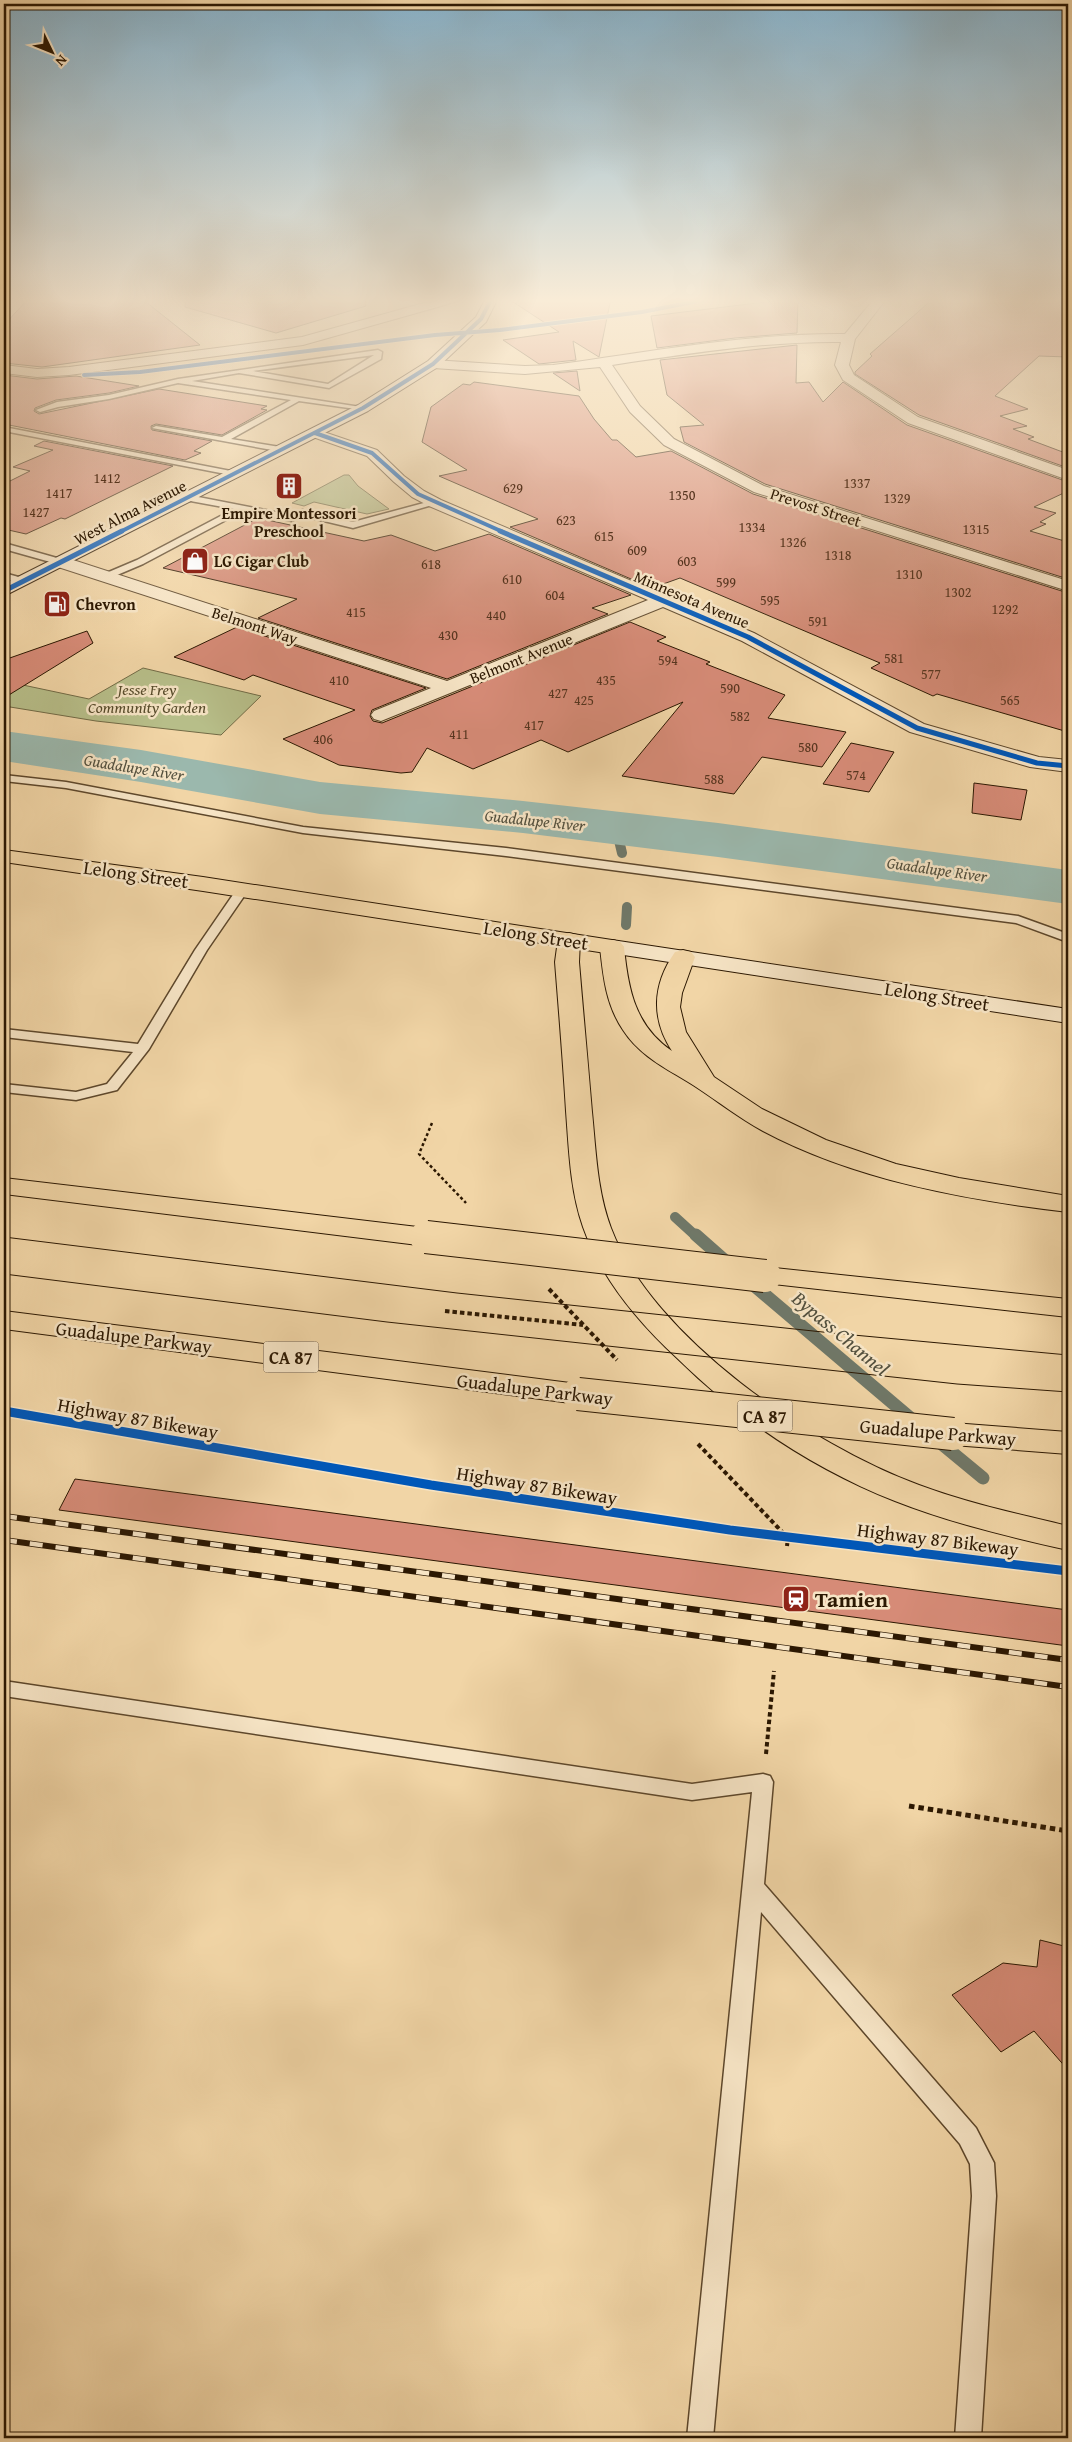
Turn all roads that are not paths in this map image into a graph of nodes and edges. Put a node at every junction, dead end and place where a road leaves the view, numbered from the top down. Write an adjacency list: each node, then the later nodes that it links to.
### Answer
1 (274, 412): 8 (lane)
2 (355, 412): 7 (street, West Alma Avenue)
3 (638, 412): 20 (street, Prevost Street)
4 (901, 412): 11 (street)
5 (156, 428): 8 (lane)
6 (4, 429): 10 (lane)
7 (315, 434): 9 (street, West Alma Avenue); 13 (street, Minnesota Avenue)
8 (223, 440): 9 (lane)
9 (283, 450): 10 (street, West Alma Avenue)
10 (236, 474): 12 (street, West Alma Avenue)
11 (1068, 475)
12 (188, 498): 14 (lane); 16 (street, West Alma Avenue)
13 (435, 503): 14 (lane); 22 (street, Minnesota Avenue)
14 (241, 508): 18 (lane)
15 (4, 546): 16 (lane)
16 (61, 562): 18 (street, Belmont Way); 19 (street, West Alma Avenue)
17 (4, 576): 19 (lane)
18 (106, 576): 23 (street, Belmont Way)
19 (24, 581): 21 (street, West Alma Avenue)
20 (1068, 586)
21 (4, 591)
22 (662, 601): 23 (street, Belmont Avenue); 25 (street, Minnesota Avenue)
23 (449, 688): 24 (street, Belmont Avenue)
24 (380, 715)
25 (1068, 766)
26 (4, 778): 29 (lane)
27 (4, 856): 28 (main road, Lelong Street)
28 (243, 890): 30 (main road, Lelong Street); 35 (lane)
29 (1068, 938)
30 (569, 940): 31 (main road, Lelong Street); 45 (main road)
31 (612, 946): 32 (street, Lelong Street); 36 (main road)
32 (683, 957): 33 (street, Lelong Street); 36 (main road)
33 (1068, 1016)
34 (4, 1033): 35 (lane)
35 (142, 1049): 37 (lane)
36 (706, 1082): 39 (main road)
37 (4, 1088)
38 (4, 1186): 41 (main road, bridge)
39 (1068, 1204)
40 (1068, 1300): 41 (main road)
41 (1009, 1301): 42 (main road)
42 (1068, 1308)
43 (4, 1320): 44 (main road, Guadalupe Parkway / CA 87, bridge)
44 (1068, 1443)
45 (1068, 1538)
46 (4, 1688): 47 (lane)
47 (754, 1887): 48 (lane); 49 (lane)
48 (700, 2438)
49 (968, 2438)

